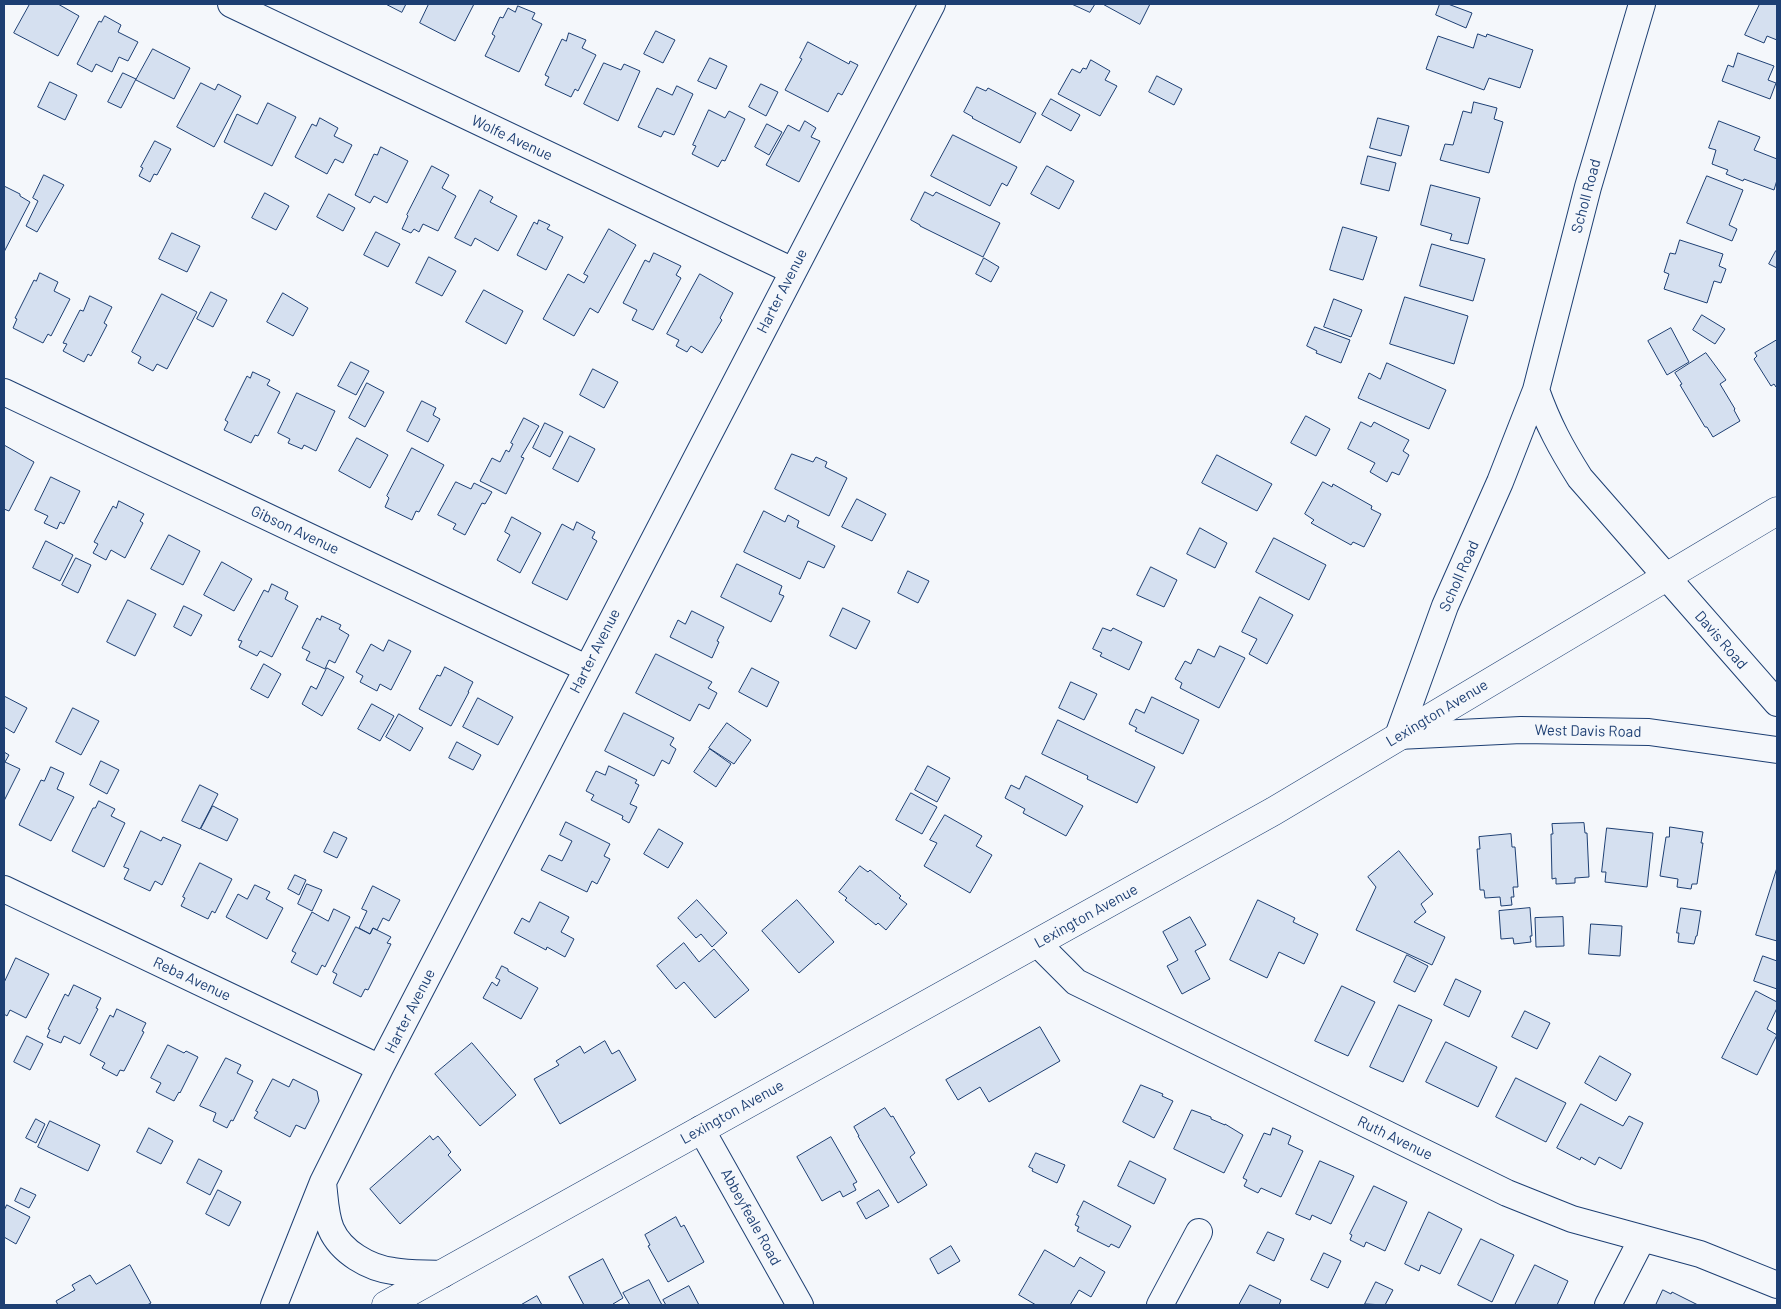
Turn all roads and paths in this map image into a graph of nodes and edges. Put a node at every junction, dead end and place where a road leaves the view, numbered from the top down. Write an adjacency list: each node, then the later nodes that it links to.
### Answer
1 (231, 4): 4 (street, Wolfe Avenue)
2 (932, 4): 4 (street, Harter Avenue)
3 (1642, 4): 5 (street, Scholl Road)
4 (792, 271): 9 (street, Harter Avenue)
5 (1536, 390): 8 (street); 11 (street, Scholl Road)
6 (4, 392): 9 (street, Gibson Avenue)
7 (1777, 511): 8 (main road, Lexington Avenue)
8 (1665, 576): 10 (street, Davis Road); 11 (main road, Lexington Avenue)
9 (586, 668): 15 (street, Harter Avenue)
10 (1777, 703)
11 (1398, 736): 12 (street, West Davis Road); 14 (main road, Lexington Avenue)
12 (1777, 750)
13 (4, 889): 15 (street, Reba Avenue)
14 (1037, 943): 16 (main road, Lexington Avenue); 19 (street, Ruth Avenue)
15 (380, 1068): 17 (street, Harter Avenue)
16 (701, 1129): 20 (main road, Lexington Avenue); 24 (street, Abbeyfeale Road)
17 (323, 1182): 20 (street); 22 (street, Harter Avenue)
18 (1199, 1232): 25 (street)
19 (1642, 1239): 21 (street, Ruth Avenue); 26 (street)
20 (443, 1274): 23 (main road, Lexington Avenue)
21 (1777, 1285)
22 (274, 1305)
23 (386, 1305)
24 (800, 1305)
25 (1160, 1305)
26 (1608, 1305)

